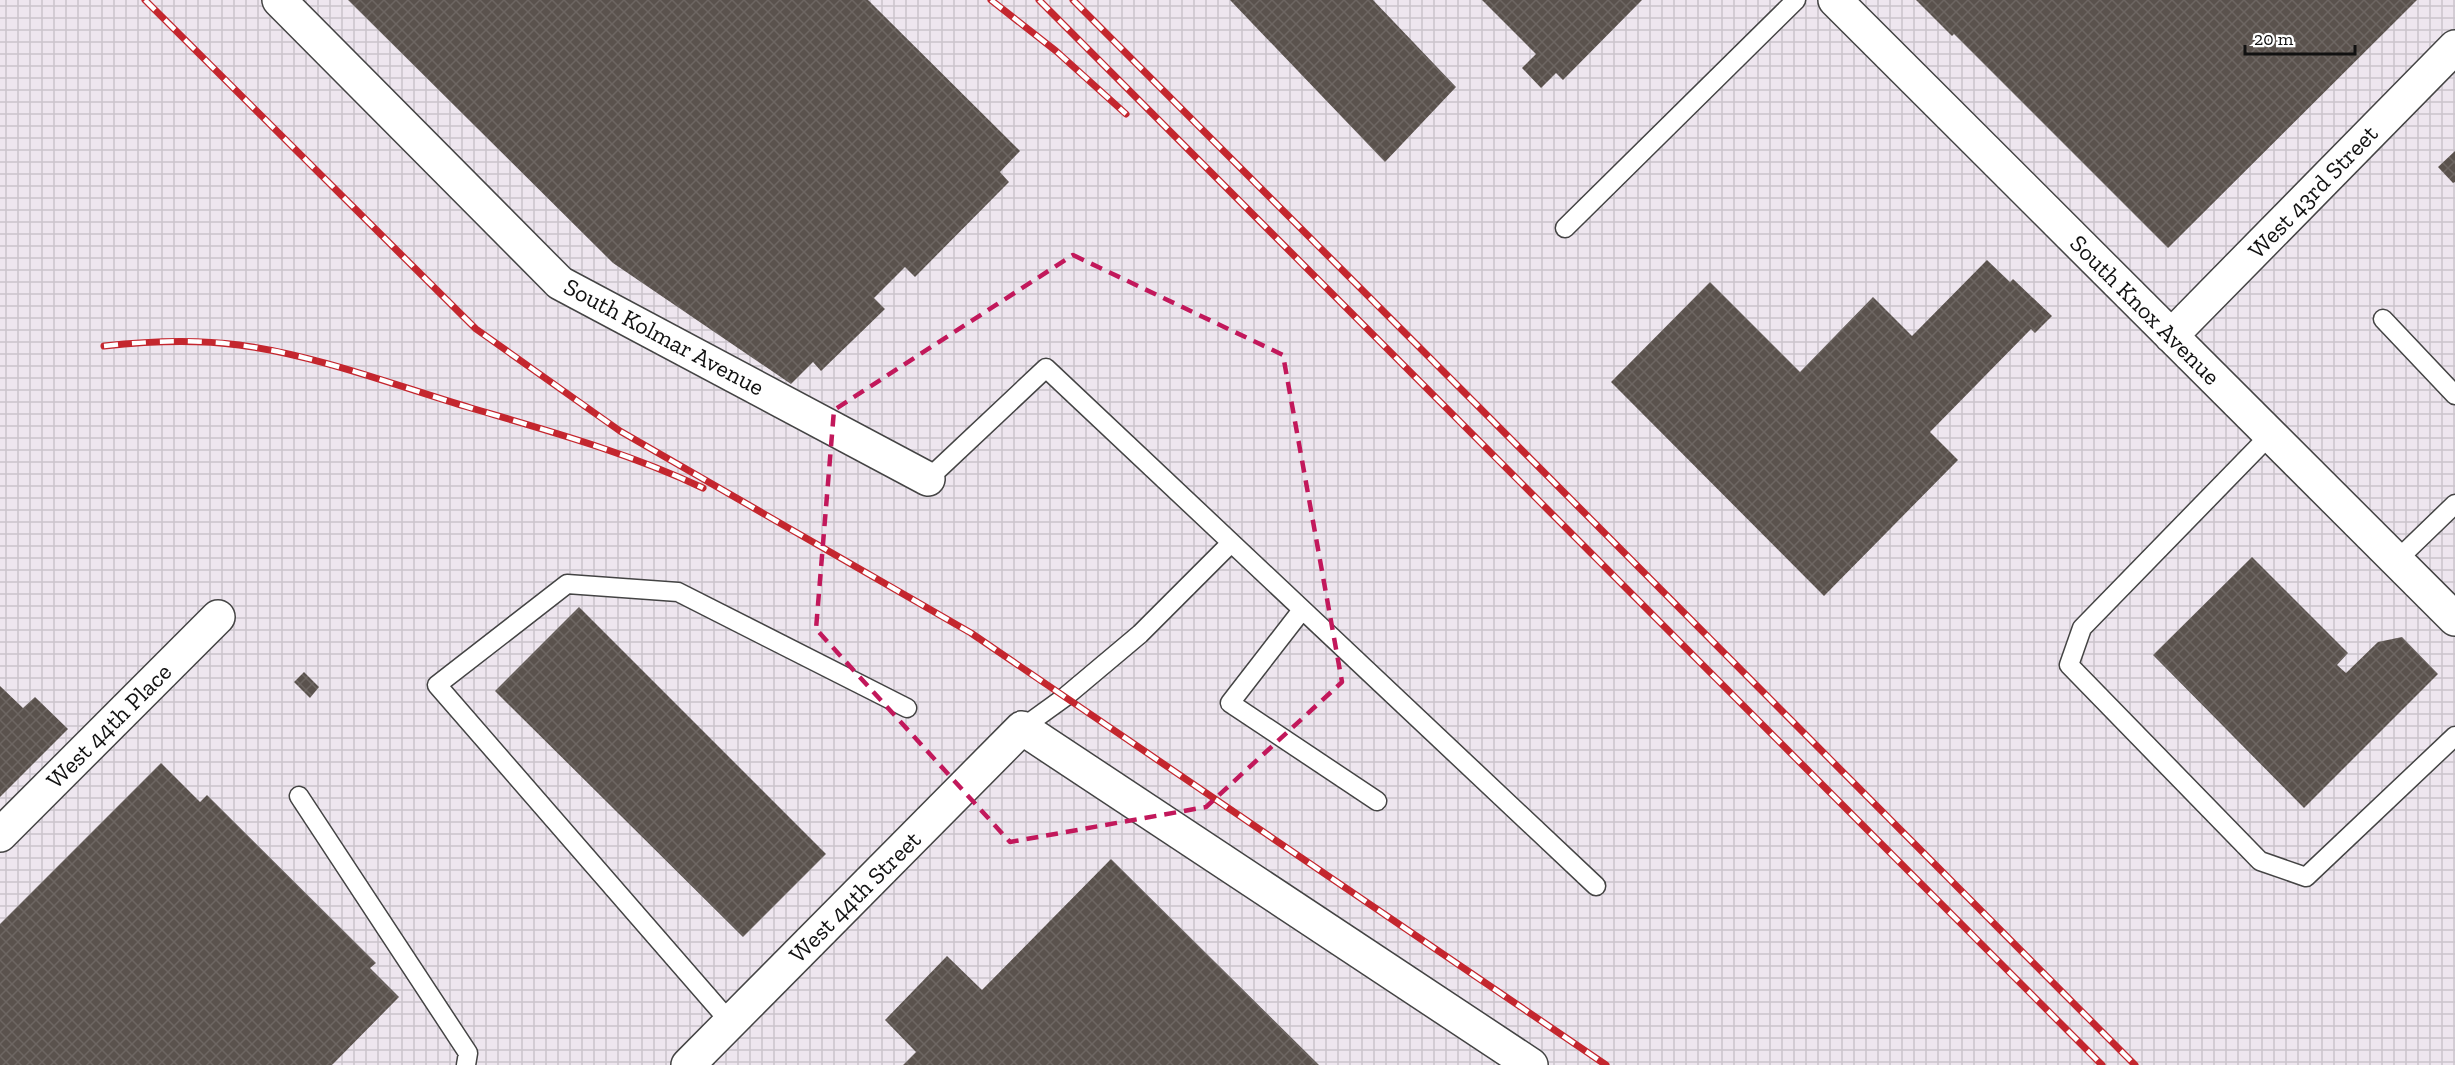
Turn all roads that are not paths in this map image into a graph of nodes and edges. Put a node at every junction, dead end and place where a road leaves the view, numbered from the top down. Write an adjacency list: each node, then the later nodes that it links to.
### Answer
1 (279, 0): 10 (street, South Kolmar Avenue)
2 (1796, 0): 5 (lane)
3 (1835, 0): 7 (street, South Knox Avenue)
4 (2455, 47): 7 (street, West 43rd Street)
5 (1564, 228)
6 (2382, 319): 8 (lane)
7 (2172, 336): 9 (street, South Knox Avenue)
8 (2455, 395)
9 (2270, 435): 13 (street, South Knox Avenue); 19 (lane)
10 (928, 479): 12 (lane)
11 (2455, 504): 13 (lane)
12 (1231, 543): 14 (lane); 18 (lane)
13 (2396, 561): 16 (street, South Knox Avenue)
14 (1302, 610): 21 (lane); 23 (lane)
15 (218, 617): 22 (street, West 44th Place)
16 (2455, 619)
17 (907, 708): 24 (lane)
18 (1022, 728): 24 (street, West 44th Street); 27 (street)
19 (2455, 736)
20 (299, 796): 25 (lane)
21 (1377, 801)
22 (0, 835)
23 (1596, 886)
24 (730, 1022): 26 (street, West 44th Street)
25 (466, 1065)
26 (688, 1065)
27 (1531, 1065)

